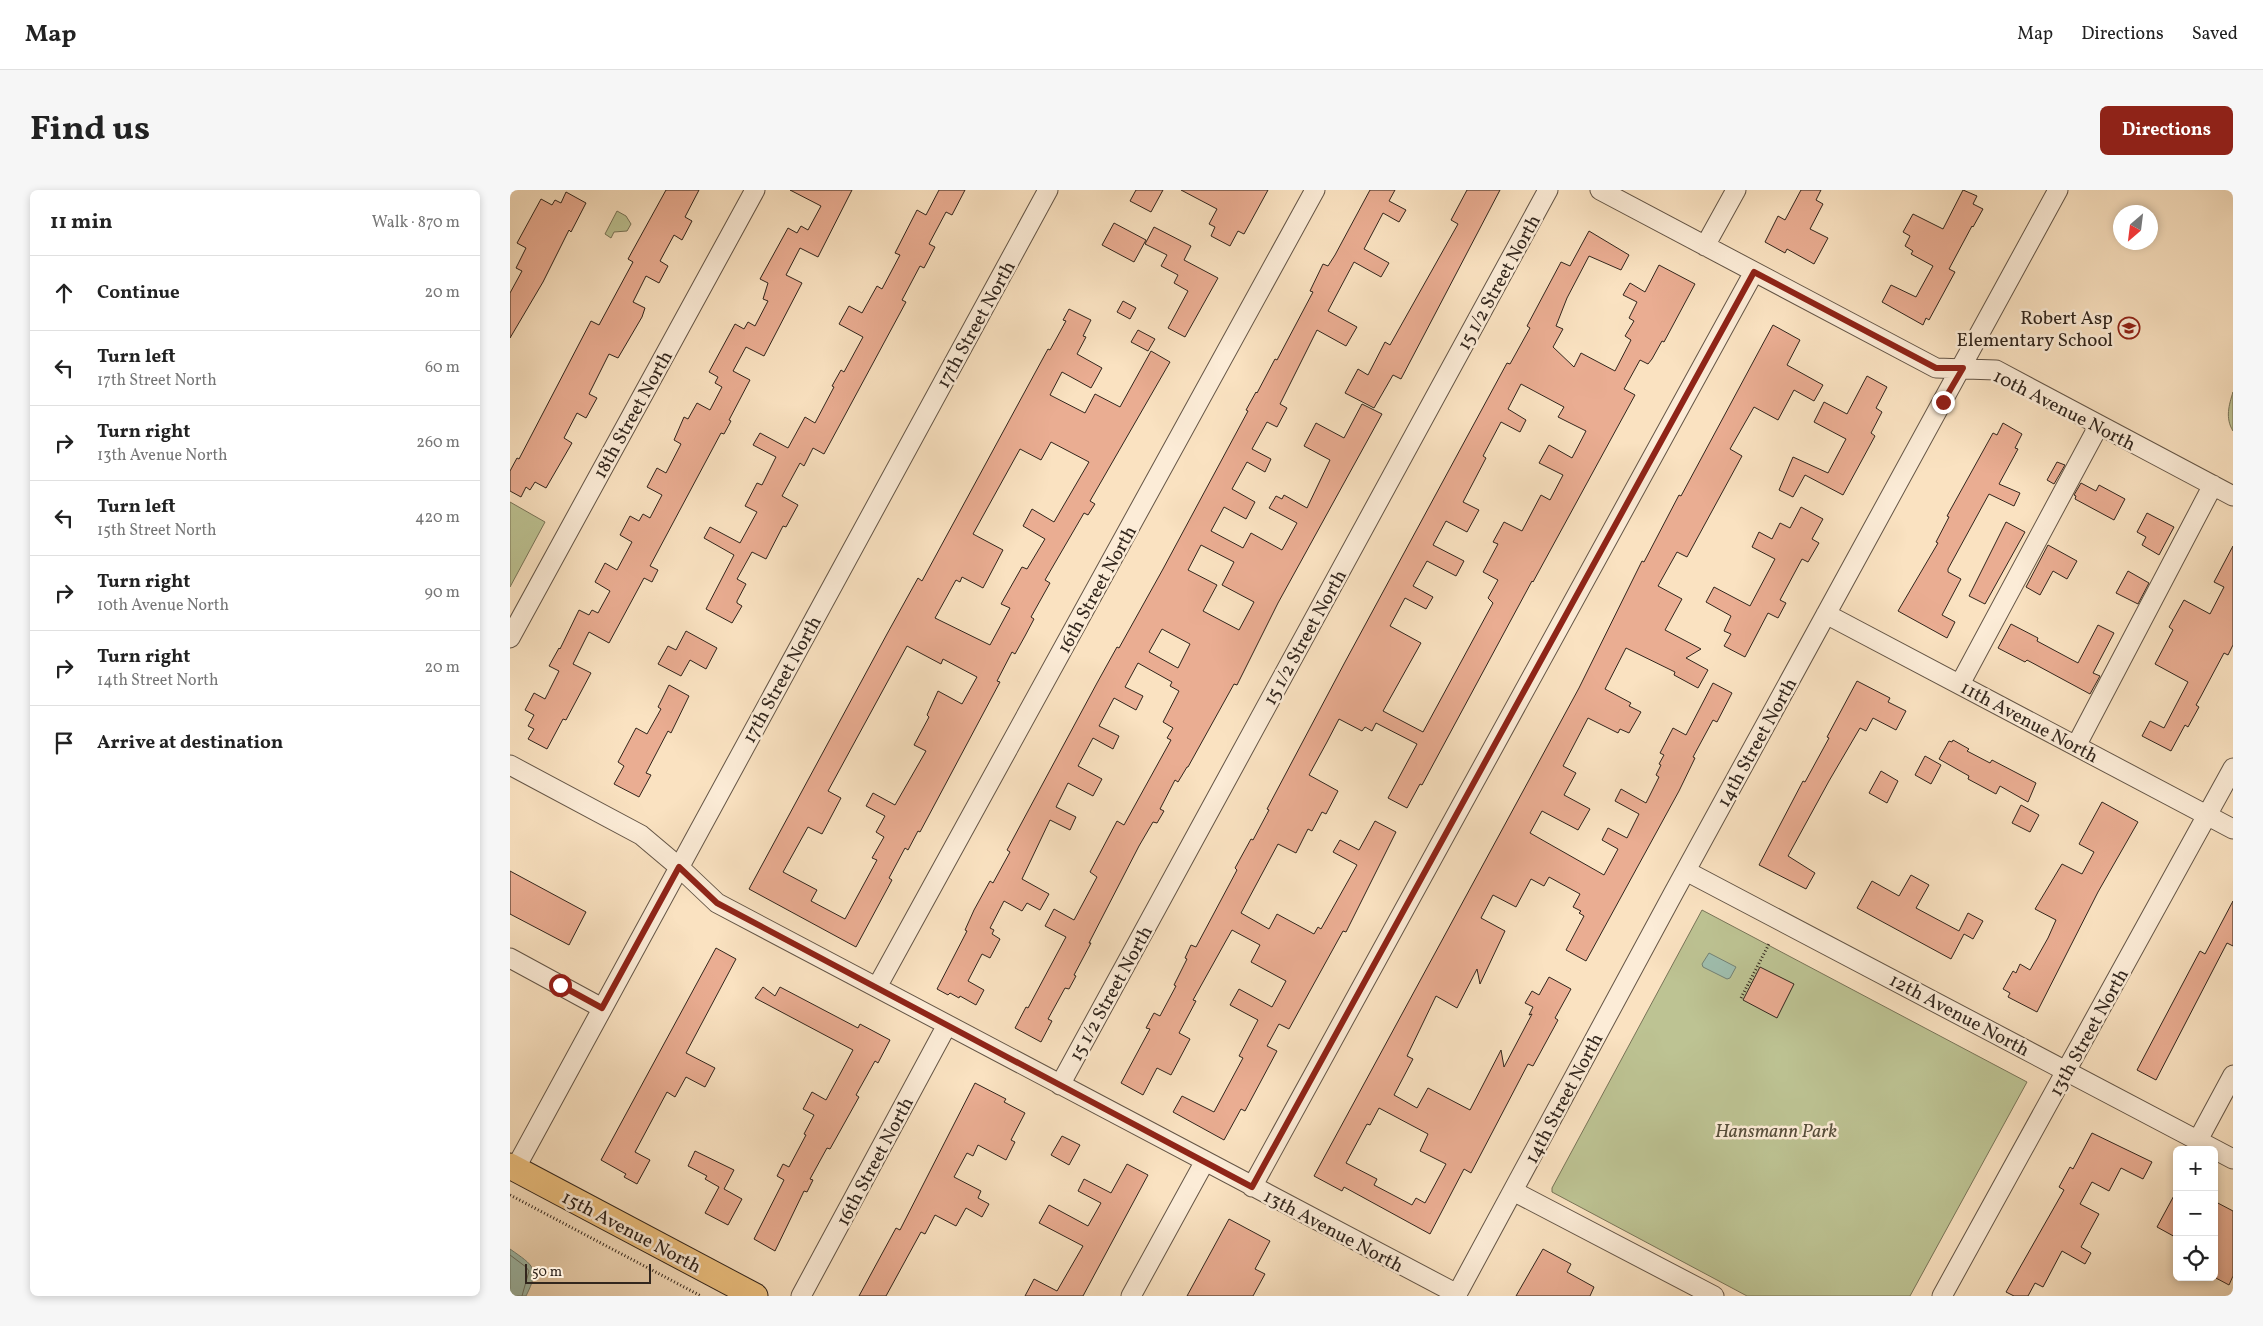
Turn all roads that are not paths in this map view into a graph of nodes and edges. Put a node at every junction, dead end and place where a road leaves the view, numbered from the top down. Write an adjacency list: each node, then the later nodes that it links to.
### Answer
1 (755, 190): 15 (street, 18th Street North)
2 (1048, 190): 22 (street, 17th Street North)
3 (1315, 190): 25 (street, 16th Street North)
4 (1548, 190): 30 (street, 15 1/2 Street North)
5 (1600, 190): 8 (street, 10th Avenue North)
6 (1736, 190): 8 (street)
7 (2058, 190): 10 (street, 14th Street North)
8 (1705, 246): 9 (street, 10th Avenue North)
9 (1754, 272): 10 (street, 10th Avenue North); 35 (street)
10 (1963, 368): 11 (street, 10th Avenue North); 14 (street, 14th Street North)
11 (2099, 425): 12 (street, 10th Avenue North); 16 (street)
12 (2213, 485): 13 (street, 10th Avenue North); 17 (street)
13 (2233, 496)
14 (1826, 614): 16 (street, 11th Avenue North); 23 (street, 14th Street North)
15 (510, 638)
16 (1960, 684): 17 (street, 11th Avenue North)
17 (2076, 746): 20 (street, 11th Avenue North)
18 (510, 765): 22 (street, 13th Avenue North)
19 (2233, 768): 20 (street, 13th Street North)
20 (2207, 815): 21 (street, 11th Avenue North); 28 (street, 13th Street North)
21 (2233, 829)
22 (679, 867): 25 (street, 13th Avenue North); 26 (street, 17th Street North)
23 (1686, 871): 28 (street, 12th Avenue North); 36 (street, 14th Street North)
24 (510, 958): 26 (street)
25 (877, 987): 27 (street, 13th Avenue North)
26 (602, 1008): 34 (street, 17th Street North)
27 (947, 1025): 30 (street, 13th Avenue North); 40 (street, 16th Street North)
28 (2067, 1070): 31 (street, 12th Avenue North); 42 (street, 13th Street North)
29 (2233, 1075): 31 (street)
30 (1060, 1085): 33 (street, 13th Avenue North)
31 (2198, 1140): 32 (street, 12th Avenue North)
32 (2233, 1159)
33 (1205, 1161): 35 (street, 13th Avenue North); 41 (street)
34 (513, 1167): 39 (main road, 15th Avenue North)
35 (1252, 1187): 38 (street, 13th Avenue North)
36 (1513, 1191): 37 (street); 38 (street, 14th Street North)
37 (1707, 1294)
38 (1457, 1295)
39 (755, 1296)
40 (801, 1296)
41 (1131, 1296)
42 (1942, 1296)

